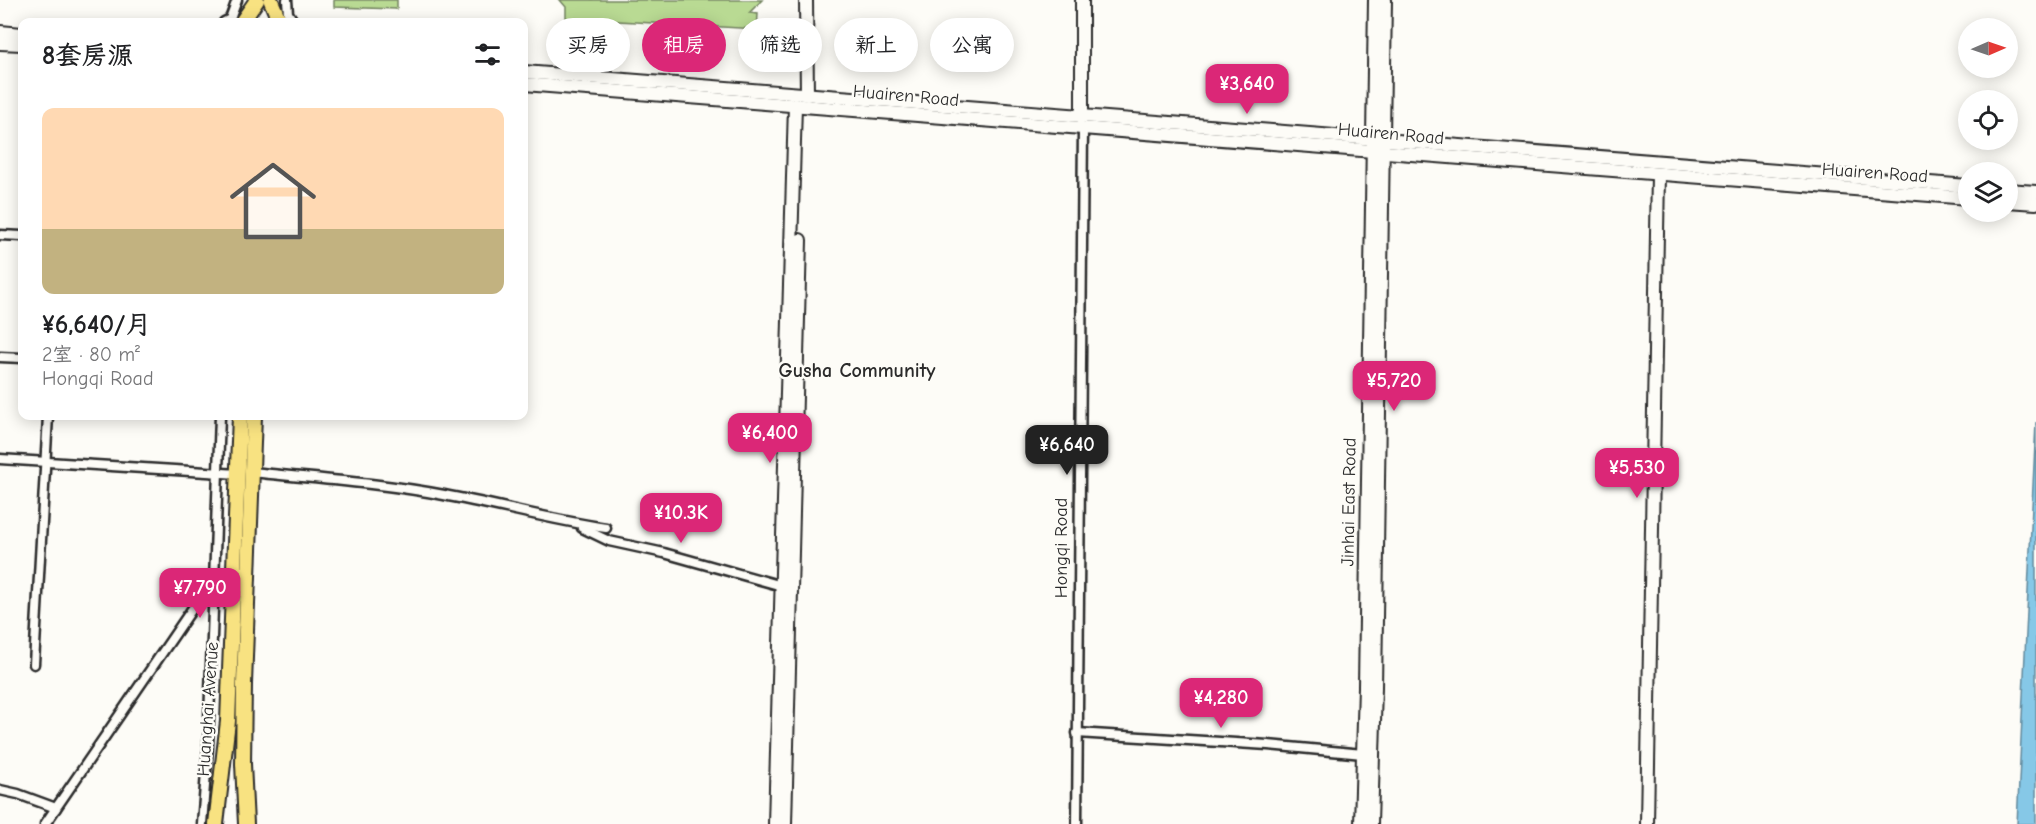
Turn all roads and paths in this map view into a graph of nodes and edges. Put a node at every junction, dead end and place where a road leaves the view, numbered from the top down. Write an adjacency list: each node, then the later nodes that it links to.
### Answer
1 (237, 0): 8 (street)
2 (264, 0): 9 (main road); 10 (main road); 11 (main road); 12 (main road)
3 (287, 0): 13 (street)
4 (806, 0): 20 (main road)
5 (1082, 0): 21 (main road, Hongqi Road)
6 (1375, 0): 22 (main road, Jinhai East Road)
7 (1385, 0): 22 (main road, Jinhai East Road)
8 (230, 18)
9 (246, 18)
10 (257, 18)
11 (269, 18)
12 (277, 18)
13 (291, 18)
14 (0, 32): 15 (main road)
15 (18, 34)
16 (0, 43): 17 (main road)
17 (18, 44)
18 (528, 72): 20 (main road, Huairen Road)
19 (528, 84): 20 (main road, Huairen Road)
20 (802, 102): 21 (main road, Huairen Road); 46 (main road); 57 (main road)
21 (1082, 122): 22 (main road, Huairen Road); 48 (street, Hongqi Road)
22 (1378, 146): 23 (main road, Huairen Road); 24 (main road, Huairen Road); 49 (main road, Jinhai East Road); 60 (main road, Jinhai East Road)
23 (1658, 174): 27 (main road, Huairen Road); 61 (main road)
24 (1958, 185)
25 (2018, 191): 26 (main road)
26 (2036, 192)
27 (1958, 197)
28 (2018, 202): 29 (main road)
29 (2036, 203)
30 (0, 234): 31 (street)
31 (18, 236)
32 (0, 357): 33 (street)
33 (18, 358)
34 (48, 420): 39 (street)
35 (220, 420): 40 (street)
36 (240, 420): 41 (main road, Huanghai Avenue)
37 (253, 420): 41 (main road, Huanghai Avenue)
38 (0, 459): 39 (street)
39 (46, 462): 40 (street); 47 (street)
40 (218, 473): 41 (street); 45 (street)
41 (245, 473): 42 (street); 44 (main road, Huanghai Avenue); 55 (main road, Huanghai Avenue)
42 (572, 523): 43 (street); 46 (street)
43 (606, 528)
44 (234, 576): 45 (street); 54 (main road, Huanghai Avenue)
45 (214, 577): 51 (street); 53 (street)
46 (782, 586): 56 (main road)
47 (34, 664)
48 (1077, 733): 49 (street); 58 (street, Hongqi Road)
49 (1363, 754): 59 (main road, Jinhai East Road)
50 (0, 789): 51 (street)
51 (56, 808): 52 (street)
52 (45, 824)
53 (202, 824)
54 (216, 824)
55 (246, 824)
56 (775, 824)
57 (785, 824)
58 (1077, 824)
59 (1361, 824)
60 (1371, 824)
61 (1647, 824)

